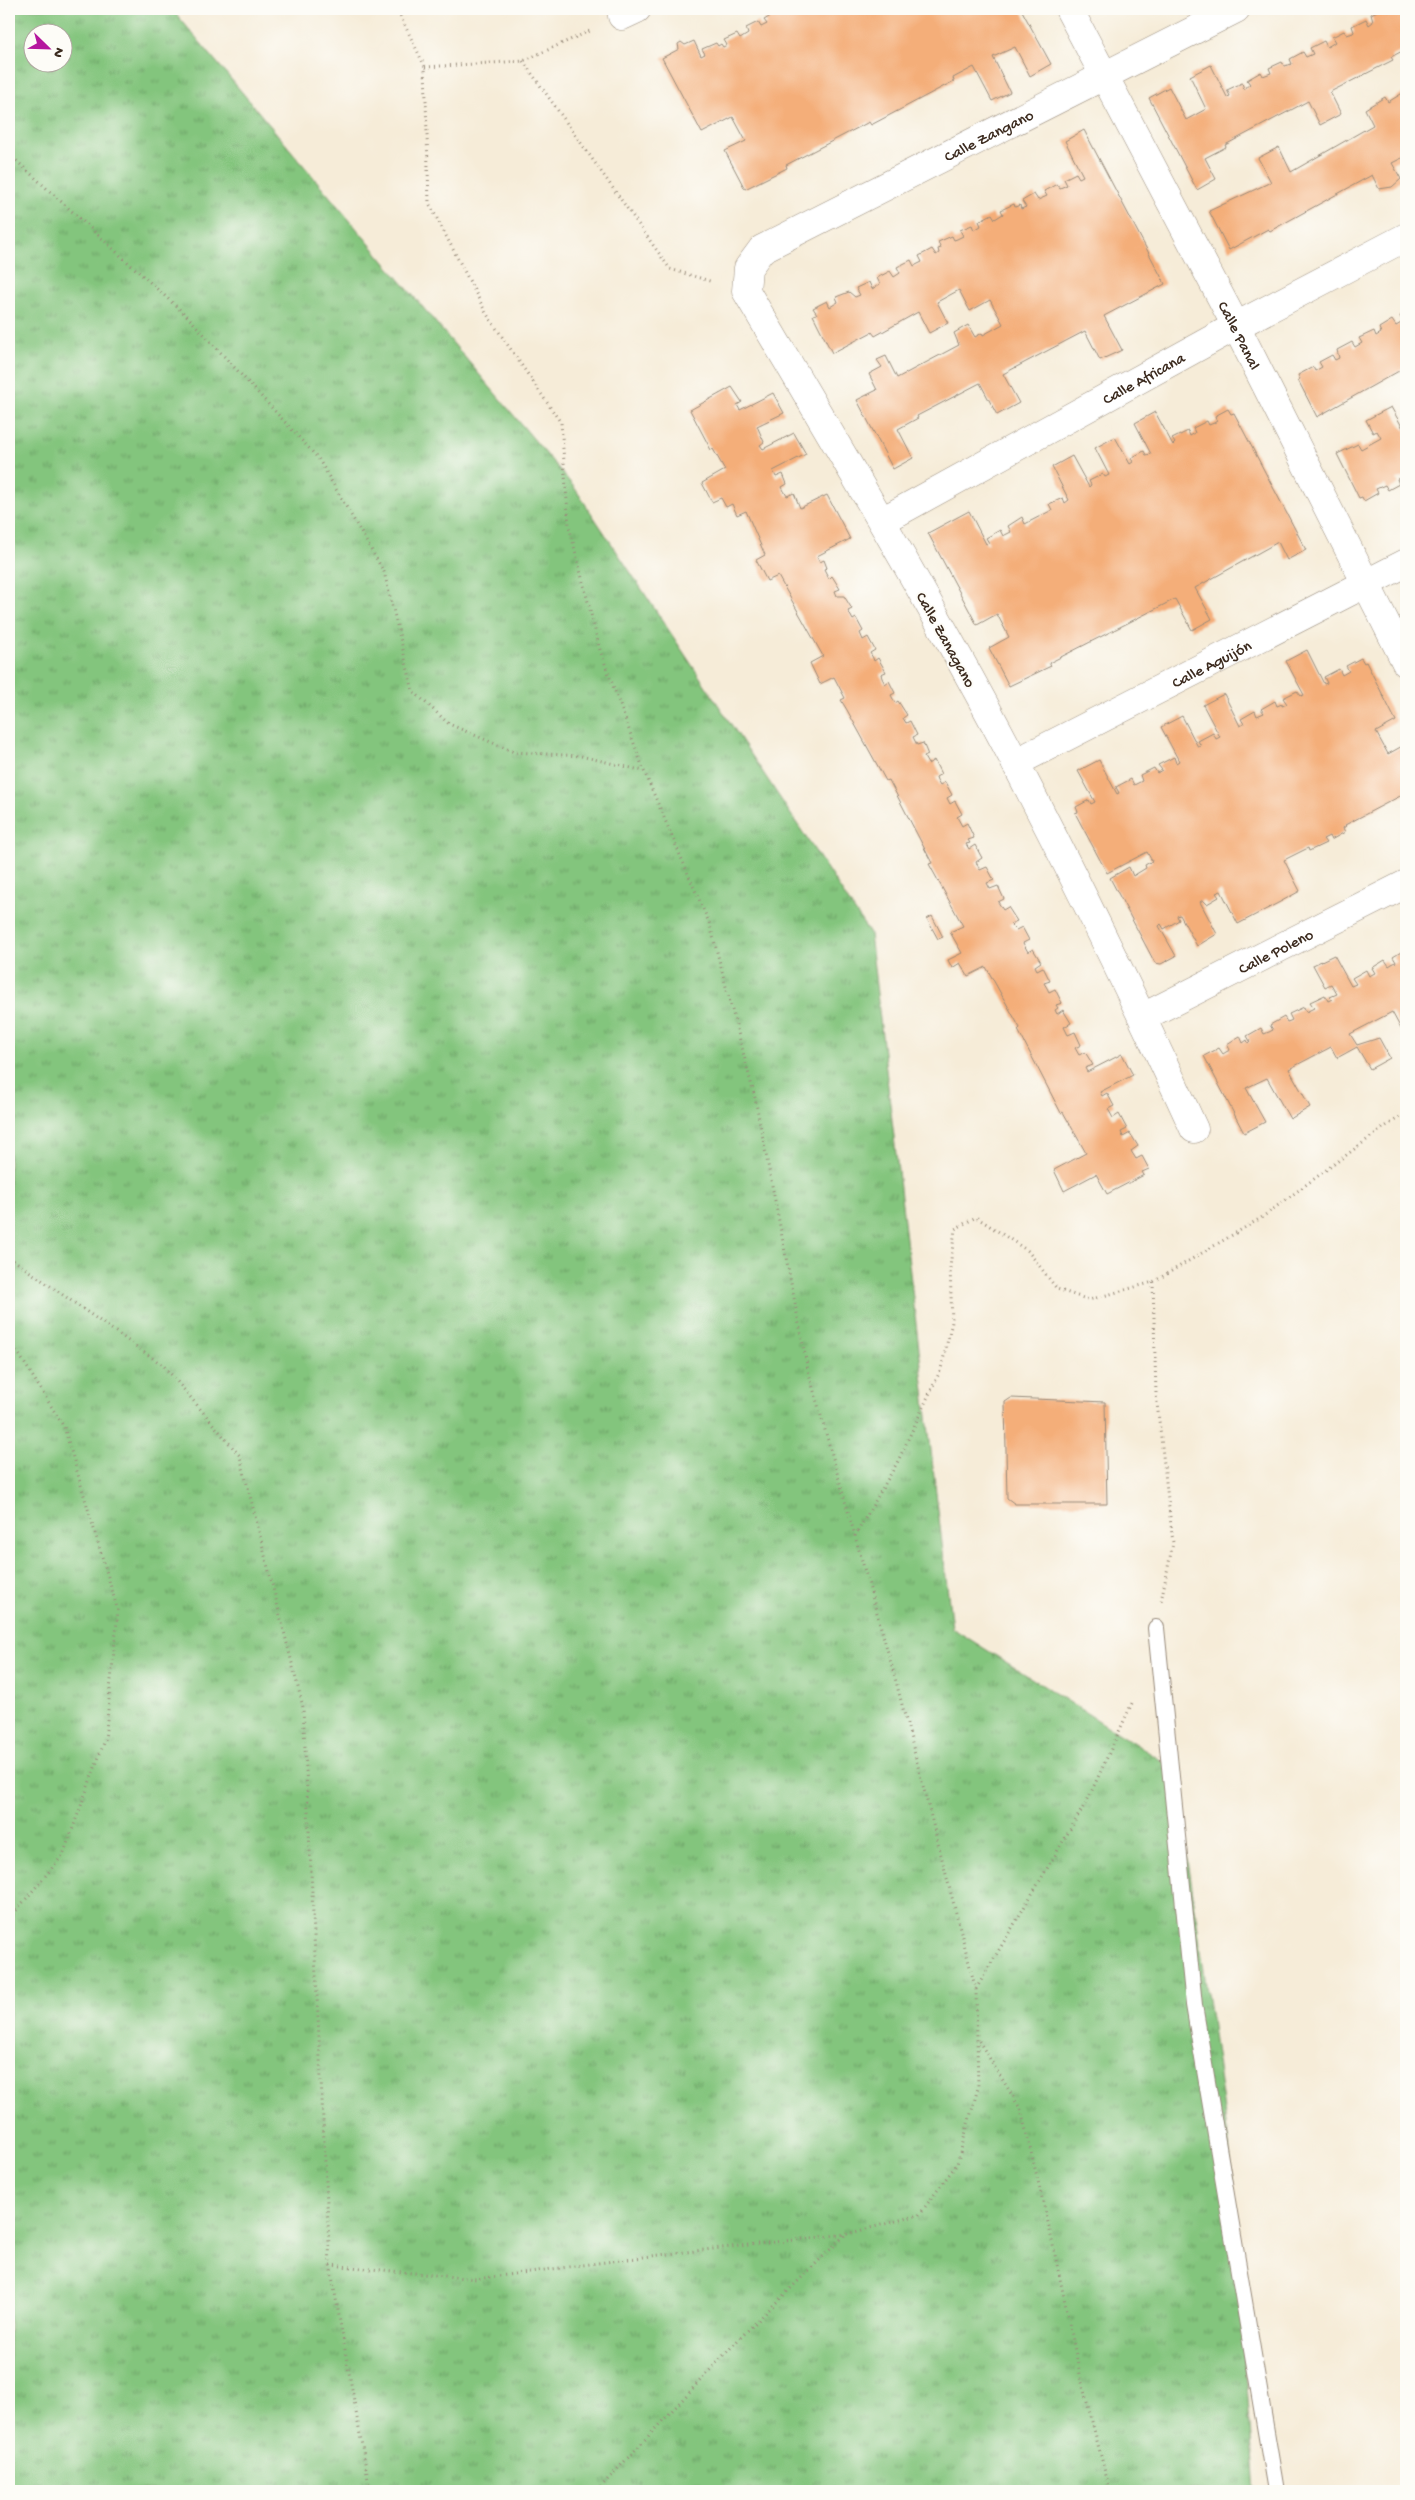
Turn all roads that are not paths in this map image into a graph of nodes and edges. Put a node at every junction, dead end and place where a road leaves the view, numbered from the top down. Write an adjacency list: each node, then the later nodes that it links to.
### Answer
1 (1069, 9): 3 (street, Calle Panal)
2 (1236, 9): 3 (street, Calle Zangano)
3 (1103, 75): 5 (street, Calle Zangano); 6 (street, Calle Panal)
4 (1406, 237): 6 (street, Calle Africana)
5 (747, 279): 7 (street, Calle Zanagano)
6 (1236, 326): 7 (street, Calle Africana); 9 (street, Calle Panal)
7 (882, 522): 11 (street, Calle Zanagano)
8 (1406, 563): 9 (street, Calle Aguijón)
9 (1365, 584): 10 (street, Calle Panal); 11 (street, Calle Aguijón)
10 (1406, 663)
11 (1015, 763): 13 (street, Calle Zanagano)
12 (1406, 884): 13 (street, Calle Poleno)
13 (1143, 1017): 14 (street, Calle Zanagano)
14 (1194, 1129)
15 (1156, 1628): 16 (lane)
16 (1276, 2491)

